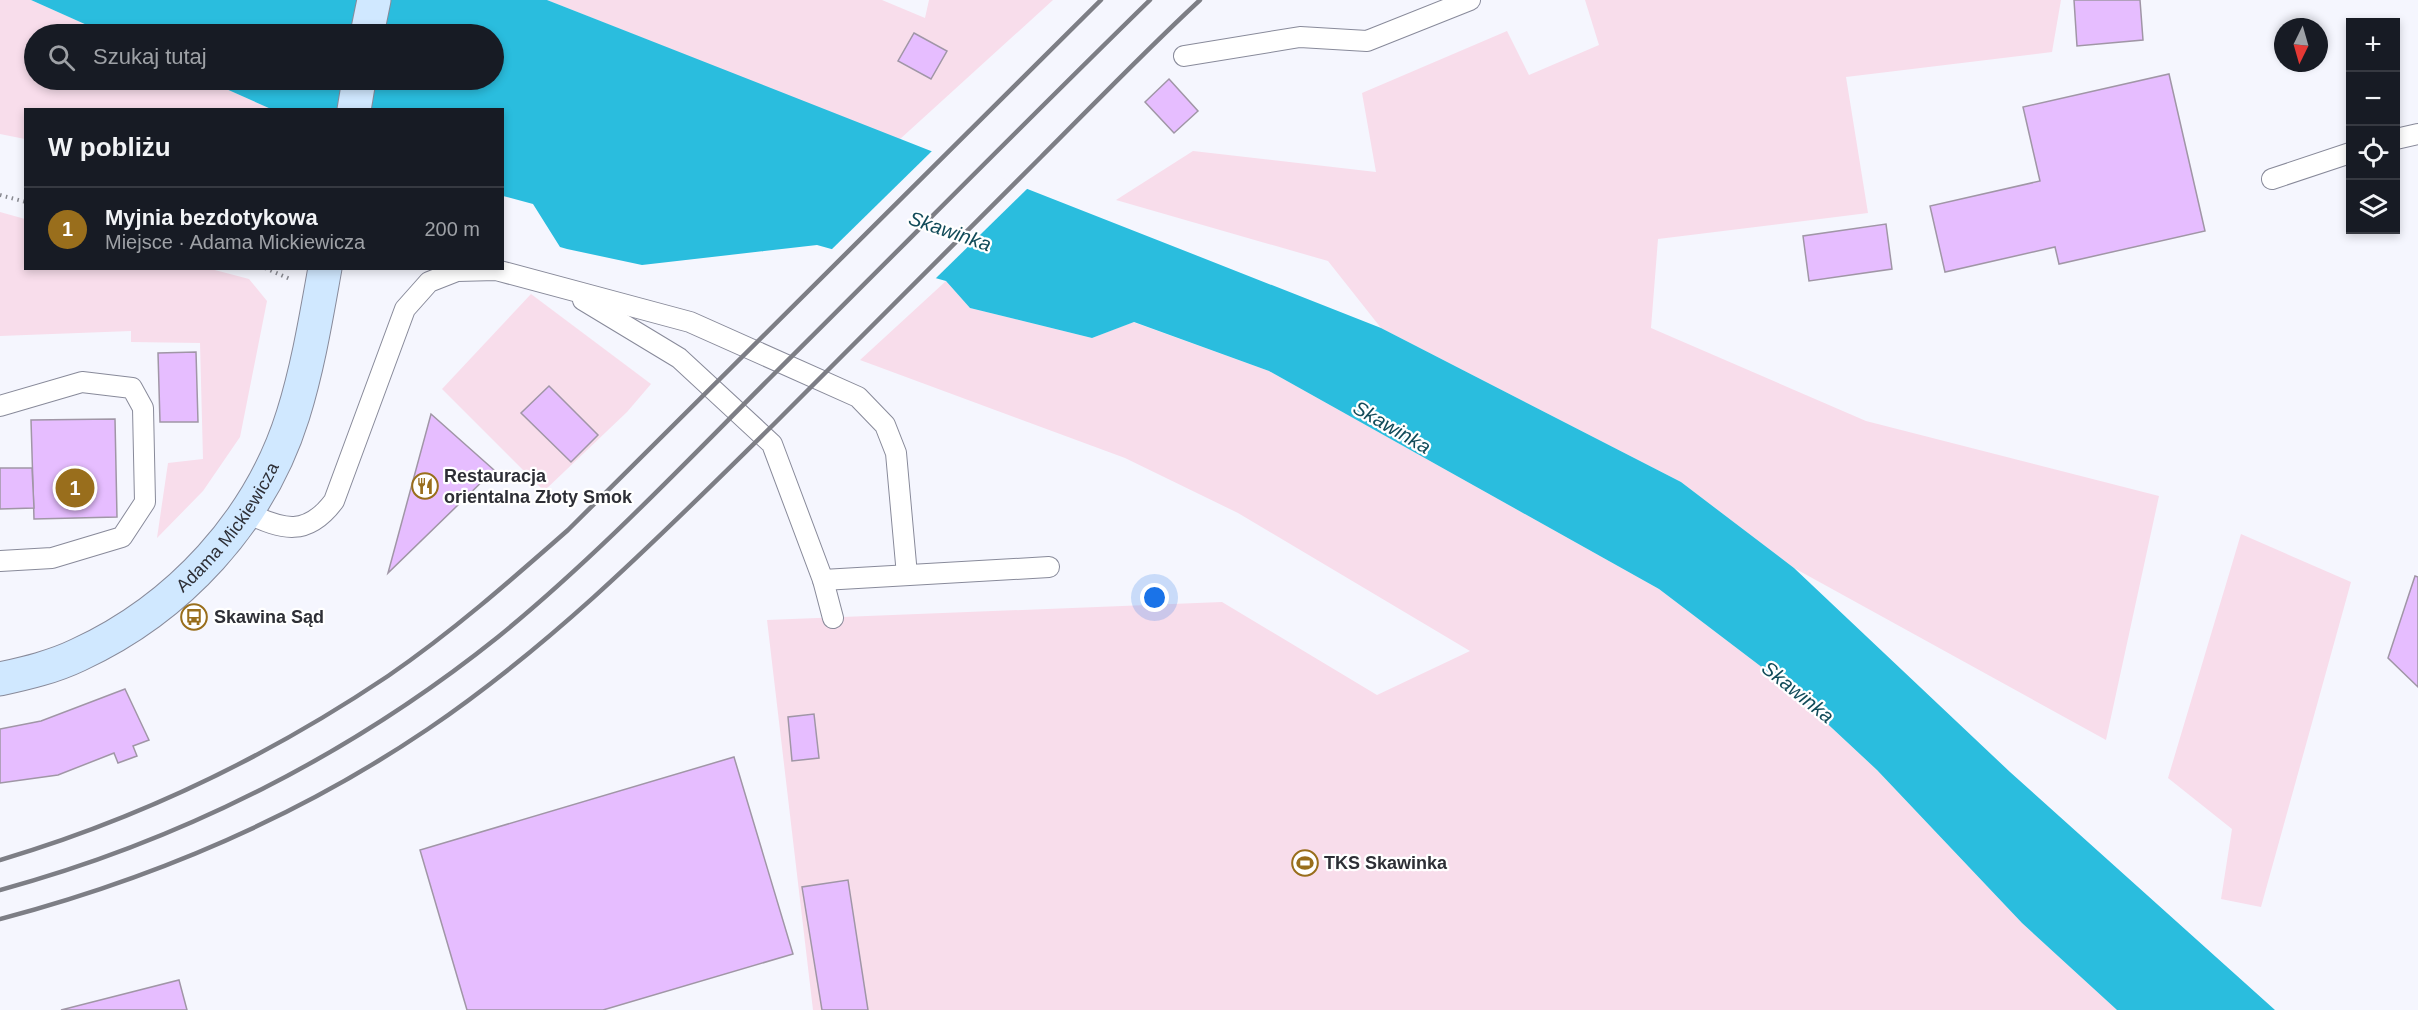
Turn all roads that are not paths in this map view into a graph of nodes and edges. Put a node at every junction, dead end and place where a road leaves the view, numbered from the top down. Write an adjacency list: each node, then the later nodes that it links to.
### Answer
1 (374, 0): 3 (main road)
2 (1470, 0): 4 (lane)
3 (370, 24)
4 (1184, 56)
5 (357, 90): 6 (main road)
6 (354, 108)
7 (2418, 134): 8 (lane)
8 (2400, 138)
9 (2346, 154): 10 (lane)
10 (2272, 179)
11 (311, 275): 14 (main road, Adama Mickiewicza)
12 (562, 288): 14 (lane); 17 (lane); 18 (lane)
13 (0, 406): 15 (lane)
14 (247, 513): 20 (main road, Adama Mickiewicza)
15 (0, 561)
16 (1049, 567): 17 (lane)
17 (907, 575): 18 (lane)
18 (823, 580): 19 (lane)
19 (833, 618)
20 (0, 679)

